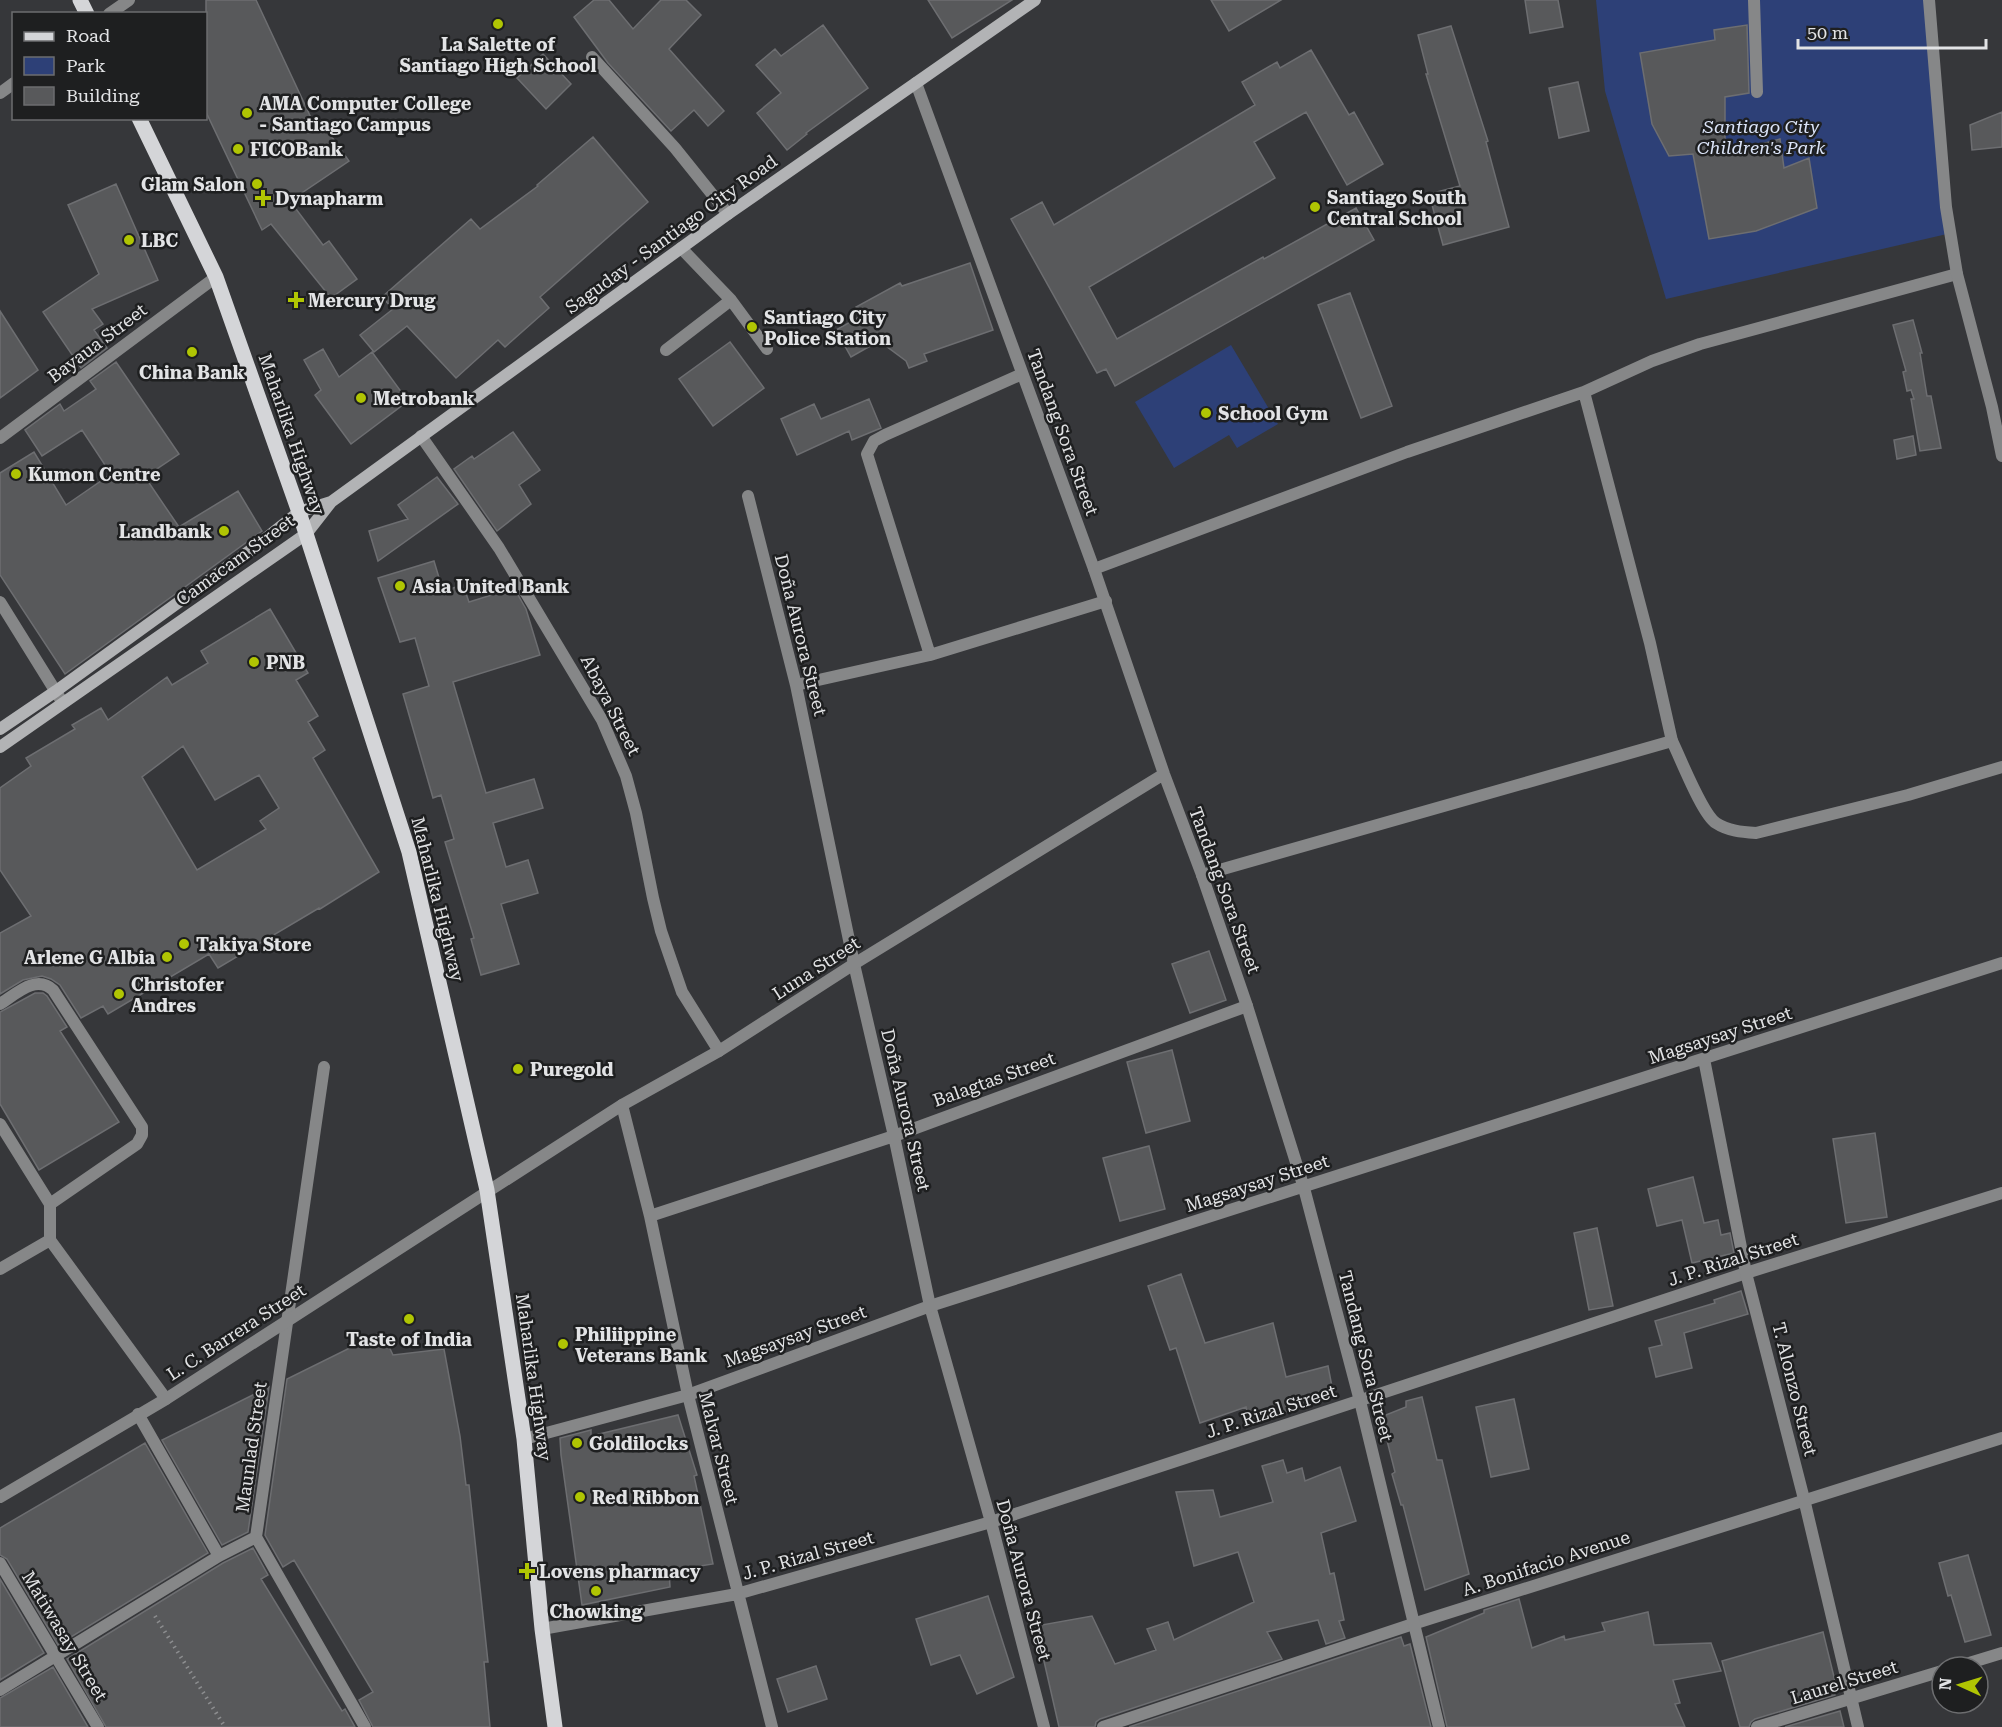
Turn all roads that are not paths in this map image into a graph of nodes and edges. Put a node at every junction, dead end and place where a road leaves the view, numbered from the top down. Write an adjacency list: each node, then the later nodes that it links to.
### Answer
1 (129, 0): 5 (street)
2 (1035, 0): 7 (main road, Saguday - Santiago City Road)
3 (1754, 0): 8 (street)
4 (1929, 0): 12 (street)
5 (112, 12)
6 (592, 57): 10 (street)
7 (916, 83): 10 (main road, Saguday - Santiago City Road); 17 (street, Tandang Sora Street)
8 (1757, 92)
9 (140, 120): 13 (main road, Maharlika Highway)
10 (728, 214): 11 (main road, Saguday - Santiago City Road)
11 (681, 248): 14 (street); 19 (main road, Saguday - Santiago City Road)
12 (1957, 274): 18 (street); 21 (street)
13 (216, 277): 20 (street, Bayaua Street); 24 (main road, Maharlika Highway)
14 (730, 300): 15 (street); 16 (street)
15 (666, 350)
16 (767, 350)
17 (1022, 374): 26 (street, Tandang Sora Street); 29 (street)
18 (1584, 392): 26 (street); 34 (street)
19 (421, 436): 23 (main road, Saguday - Santiago City Road); 43 (street, Abaya Street)
20 (0, 438)
21 (2002, 456)
22 (748, 496): 30 (street, Doña Aurora Street)
23 (331, 502): 24 (main road, Camacam Street); 25 (main road, Camacam Street)
24 (299, 512): 25 (main road, Maharlika Highway); 31 (main road, Camacam Street)
25 (306, 534): 32 (main road, Camacam Street); 50 (main road, Maharlika Highway)
26 (1094, 569): 27 (street, Tandang Sora Street)
27 (1106, 601): 29 (street); 37 (street, Tandang Sora Street)
28 (0, 602): 31 (street)
29 (930, 655): 30 (street)
30 (796, 685): 40 (street, Doña Aurora Street)
31 (56, 691): 32 (street); 33 (main road, Camacam Street)
32 (63, 703): 35 (main road, Camacam Street)
33 (0, 729)
34 (1672, 741): 36 (street); 38 (street)
35 (0, 747)
36 (2002, 767)
37 (1164, 774): 38 (street, Tandang Sora Street); 40 (street, Luna Street)
38 (1202, 875): 42 (street, Tandang Sora Street)
39 (2002, 963): 44 (street, Magsaysay Street)
40 (855, 964): 43 (street, Luna Street); 48 (street, Doña Aurora Street)
41 (0, 1004): 52 (street)
42 (1247, 1006): 48 (street, Balagtas Street); 49 (street, Tandang Sora Street)
43 (719, 1051): 46 (street, Luna Street)
44 (1704, 1059): 49 (street, Magsaysay Street); 56 (street, T. Alonzo Street)
45 (324, 1067): 67 (street, Maunlad Street)
46 (622, 1105): 50 (street, Luna Street); 53 (street, Malvar Street)
47 (0, 1124): 52 (street)
48 (894, 1136): 53 (street, Balagtas Street); 57 (street, Doña Aurora Street)
49 (1304, 1188): 57 (street, Magsaysay Street); 60 (street, Tandang Sora Street)
50 (488, 1190): 59 (street, L. C. Barrera Street); 63 (main road, Maharlika Highway)
51 (2002, 1193): 56 (street, J. P. Rizal Street)
52 (50, 1204): 54 (street)
53 (650, 1216): 58 (street, Malvar Street)
54 (50, 1240): 55 (street); 59 (street)
55 (0, 1269)
56 (1746, 1273): 60 (street, J. P. Rizal Street); 65 (street, T. Alonzo Street)
57 (930, 1306): 58 (street, Magsaysay Street); 66 (street, Doña Aurora Street)
58 (687, 1395): 63 (street, Magsaysay Street); 70 (street, Malvar Street)
59 (166, 1399): 61 (street, L. C. Barrera Street)
60 (1360, 1401): 66 (street, J. P. Rizal Street); 71 (street, Tandang Sora Street)
61 (138, 1414): 64 (street, L. C. Barrera Street); 68 (street)
62 (2002, 1438): 65 (street, A. Bonifacio Avenue)
63 (524, 1439): 72 (main road, Maharlika Highway)
64 (0, 1497)
65 (1804, 1499): 71 (street, A. Bonifacio Avenue); 76 (street, T. Alonzo Street)
66 (991, 1522): 70 (street, J. P. Rizal Street); 81 (street, Doña Aurora Street)
67 (256, 1537): 68 (street, Maunlad Street); 77 (street)
68 (219, 1556): 73 (street, Maunlad Street)
69 (0, 1563): 73 (street, Matiwasay Street)
70 (737, 1594): 72 (street, J. P. Rizal Street); 80 (street, Malvar Street)
71 (1413, 1624): 82 (street, A. Bonifacio Avenue); 83 (street, Tandang Sora Street)
72 (542, 1629): 79 (main road, Maharlika Highway)
73 (56, 1655): 75 (street, Maunlad Street); 78 (street, Matiwasay Street)
74 (1930, 1675): 76 (street, Laurel Street)
75 (0, 1689)
76 (1851, 1699): 84 (street, Laurel Street); 85 (street, T. Alonzo Street)
77 (359, 1725)
78 (98, 1727)
79 (555, 1727)
80 (772, 1727)
81 (1044, 1727)
82 (1103, 1727)
83 (1439, 1727)
84 (1757, 1727)
85 (1858, 1727)

